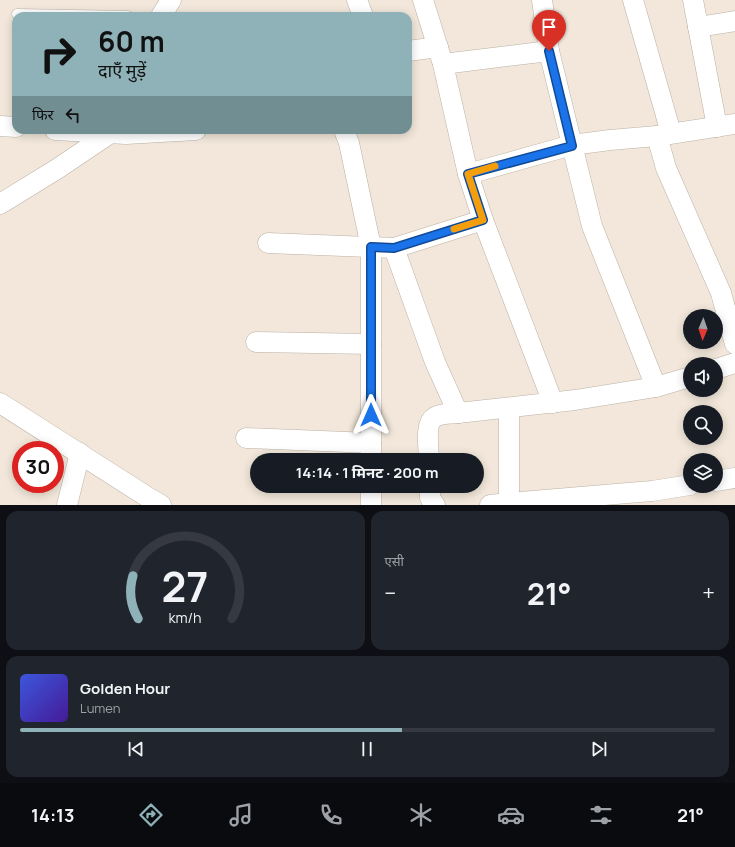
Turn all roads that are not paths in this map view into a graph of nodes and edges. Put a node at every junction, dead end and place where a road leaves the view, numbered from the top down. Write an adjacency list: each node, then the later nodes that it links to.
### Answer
1 (171, 0): 7 (street)
2 (357, 0): 8 (street)
3 (423, 0): 13 (street)
4 (542, 0): 12 (street)
5 (633, 0): 19 (street)
6 (693, 0): 10 (street)
7 (164, 12)
8 (362, 12)
9 (735, 21): 10 (street)
10 (698, 26): 14 (street)
11 (412, 51): 13 (street)
12 (549, 51): 13 (street); 20 (street)
13 (441, 55): 21 (street)
14 (726, 125): 19 (street)
15 (0, 126): 16 (street)
16 (12, 127)
17 (107, 134): 22 (street)
18 (346, 134): 25 (street)
19 (664, 134): 20 (street); 29 (street)
20 (572, 146): 21 (street); 33 (street)
21 (468, 174): 23 (street)
22 (0, 204)
23 (483, 220): 26 (street); 35 (street)
24 (268, 243): 25 (street)
25 (371, 247): 26 (street); 28 (street)
26 (394, 248): 37 (street)
27 (256, 342): 28 (street)
28 (371, 344): 39 (street)
29 (735, 344)
30 (735, 363): 31 (street)
31 (723, 367)
32 (683, 379): 33 (street)
33 (656, 387): 35 (street)
34 (0, 403): 40 (street)
35 (553, 403): 36 (street)
36 (509, 408): 37 (street); 47 (street)
37 (458, 413): 41 (street)
38 (246, 438): 39 (street)
39 (371, 451)
40 (80, 453): 48 (street); 49 (street)
41 (429, 453)
42 (735, 478): 43 (street)
43 (723, 480)
44 (683, 486): 47 (street)
45 (371, 493): 50 (street)
46 (430, 493): 51 (street)
47 (499, 504)
48 (67, 505)
49 (161, 505)
50 (371, 505)
51 (435, 505)

